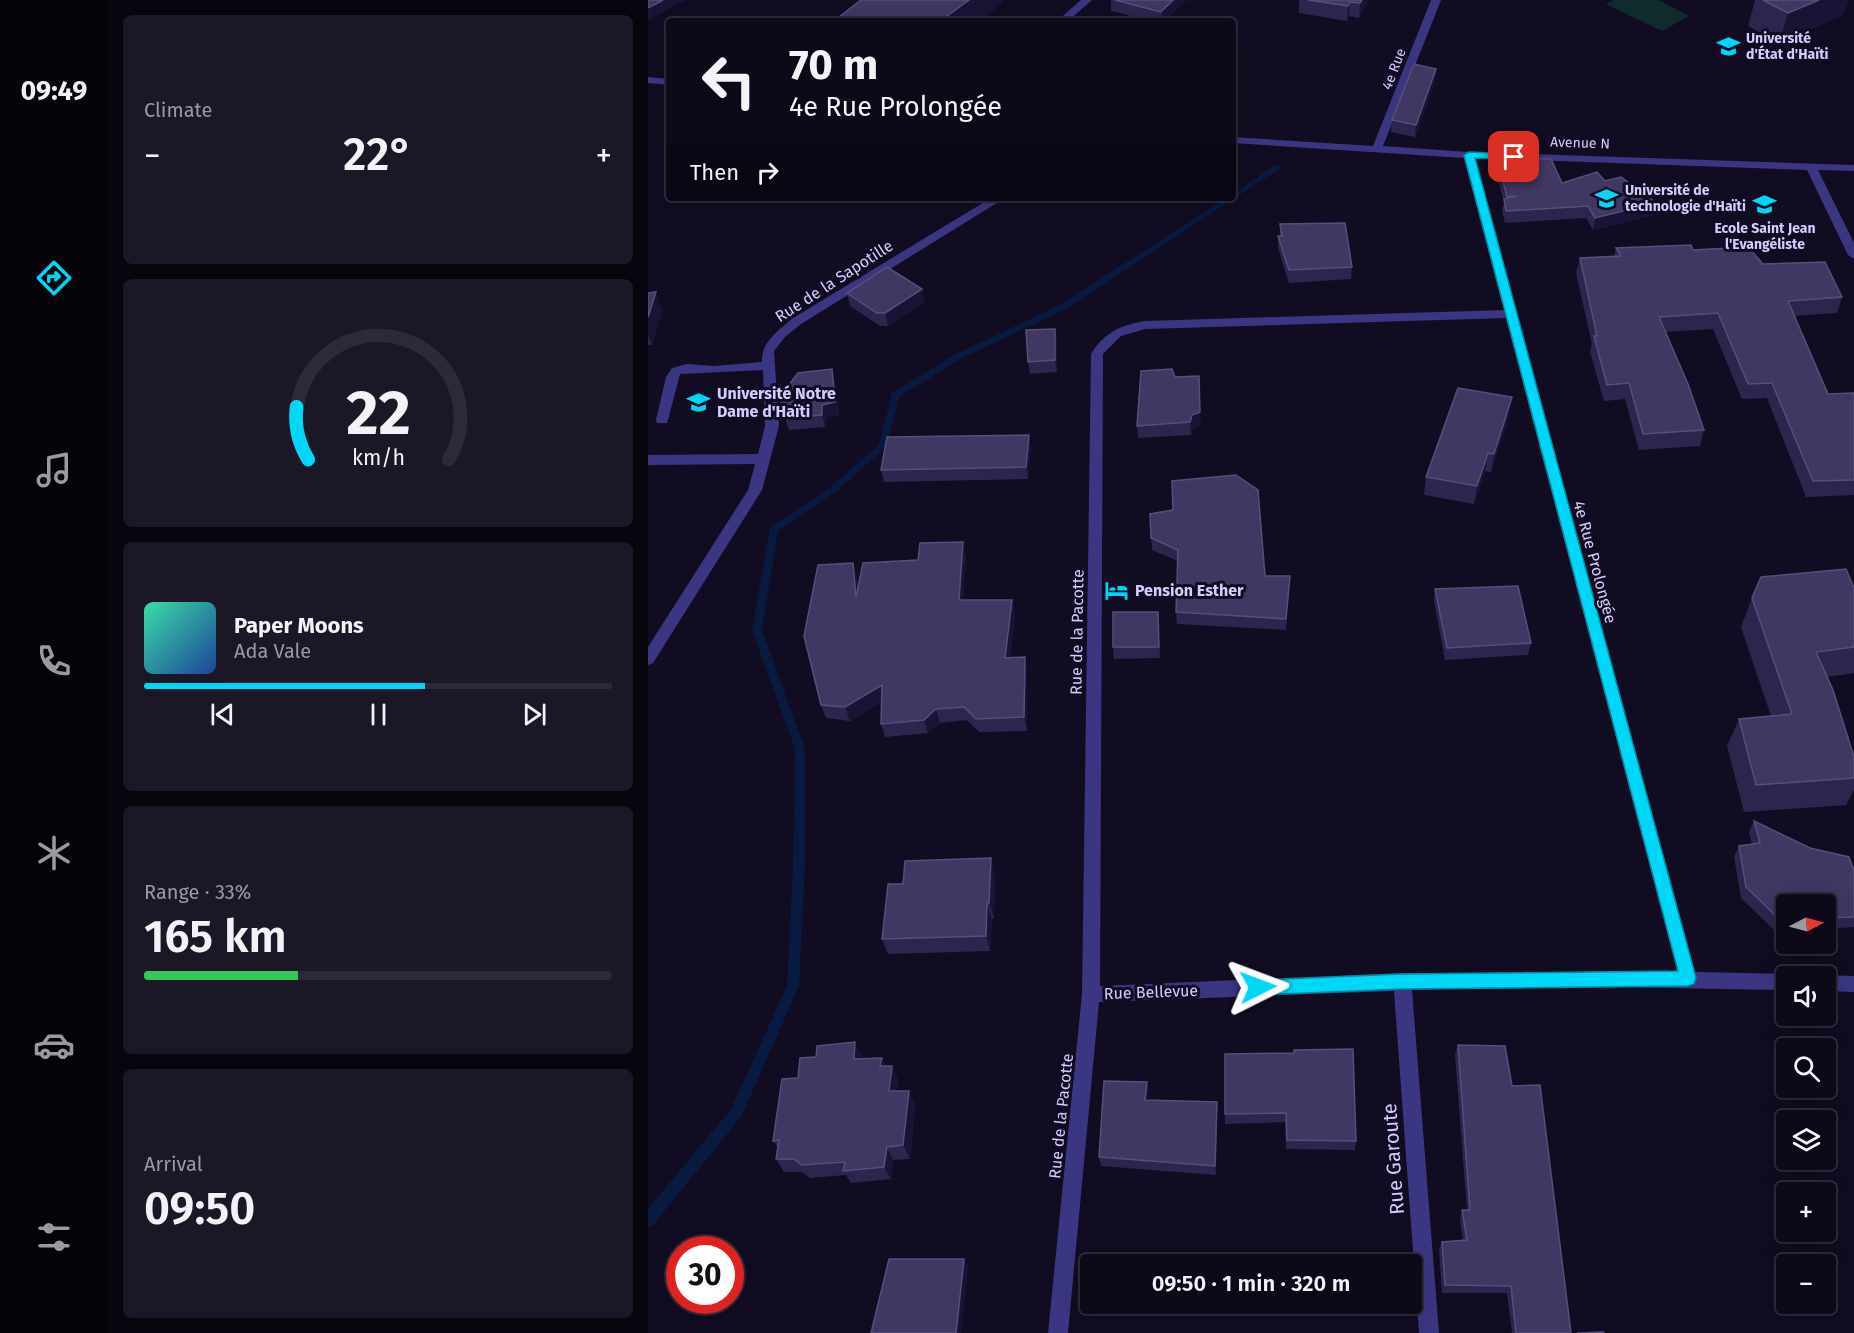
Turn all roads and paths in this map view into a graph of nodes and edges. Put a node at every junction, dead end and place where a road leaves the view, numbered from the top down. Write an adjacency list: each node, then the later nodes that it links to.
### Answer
1 (1087, 0): 3 (street)
2 (1436, 0): 7 (street, 4e Rue)
3 (1066, 18)
4 (648, 80): 5 (street)
5 (666, 82)
6 (1236, 140): 7 (street, Avenue N)
7 (1377, 149): 8 (street, Avenue N)
8 (1469, 155): 9 (street, Avenue N); 13 (street, 4e Rue Prolongée)
9 (1810, 165): 10 (street, Avenue N); 12 (street)
10 (1854, 168)
11 (994, 201): 14 (street, Rue de la Sapotille)
12 (1854, 255)
13 (1510, 314): 19 (street, 4e Rue Prolongée); 24 (street, Rue de la Pacotte)
14 (767, 366): 15 (street); 16 (street, Rue de la Sapotille)
15 (662, 420)
16 (762, 459): 17 (street); 18 (street, Rue de la Sapotille)
17 (648, 460)
18 (648, 659)
19 (1688, 978): 20 (street, Rue Bellevue); 21 (street, Rue Bellevue)
20 (1402, 981): 24 (street, Rue Bellevue); 26 (street, Rue Garoute)
21 (1776, 982)
22 (1836, 983): 23 (street)
23 (1854, 984)
24 (1091, 994): 25 (street, Rue de la Pacotte)
25 (1058, 1333)
26 (1429, 1333)

